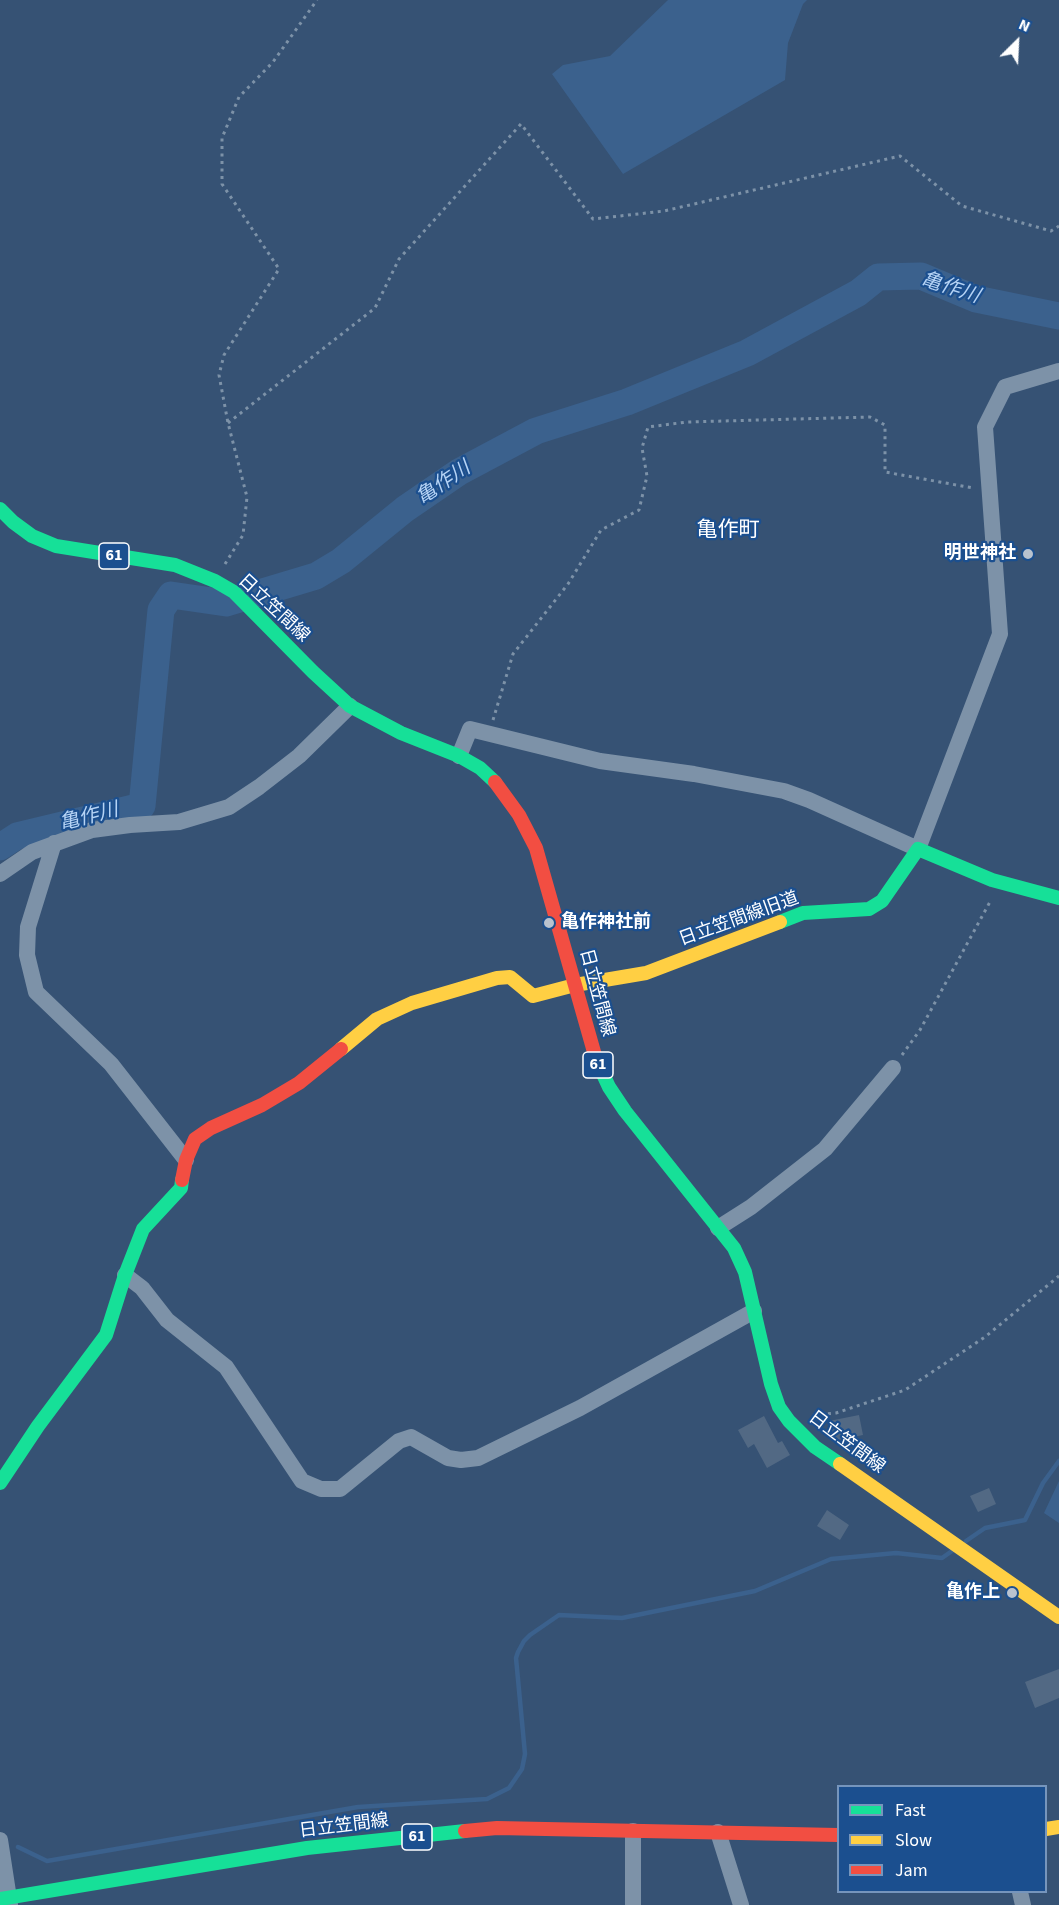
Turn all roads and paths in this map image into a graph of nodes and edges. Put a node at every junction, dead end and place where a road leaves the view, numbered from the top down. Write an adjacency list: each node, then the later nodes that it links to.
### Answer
1 (317, 0): 4 (path)
2 (1059, 226): 4 (path)
3 (1059, 371): 5 (street)
4 (228, 423): 7 (path)
5 (990, 491): 9 (path); 12 (street)
6 (0, 509): 7 (main road, 日立笠間線 / 61)
7 (215, 581): 8 (main road, 日立笠間線 / 61)
8 (350, 706): 10 (main road, 日立笠間線 / 61); 11 (street)
9 (489, 734): 10 (street); 12 (street)
10 (459, 756): 16 (main road, 日立笠間線 / 61)
11 (54, 843): 13 (street); 18 (street)
12 (918, 849): 14 (main road); 16 (main road, 日立笠間線旧道)
13 (0, 874)
14 (1001, 882): 15 (main road); 17 (path)
15 (1059, 898)
16 (575, 985): 18 (main road, 日立笠間線旧道); 19 (main road, 日立笠間線 / 61)
17 (893, 1068): 19 (street)
18 (186, 1160): 20 (main road)
19 (718, 1228): 22 (main road, 日立笠間線 / 61)
20 (125, 1275): 22 (street); 24 (main road)
21 (1059, 1276): 23 (path)
22 (754, 1311): 25 (main road, 日立笠間線 / 61)
23 (807, 1414)
24 (0, 1483)
25 (1059, 1617)
26 (633, 1831): 27 (main road, 日立笠間線 / 61); 30 (main road, 日立笠間線 / 61); 31 (street)
27 (718, 1833): 28 (main road, 日立笠間線 / 61); 32 (street)
28 (837, 1835)
29 (0, 1840): 30 (street)
30 (6, 1900)
31 (633, 1905)
32 (741, 1905)

